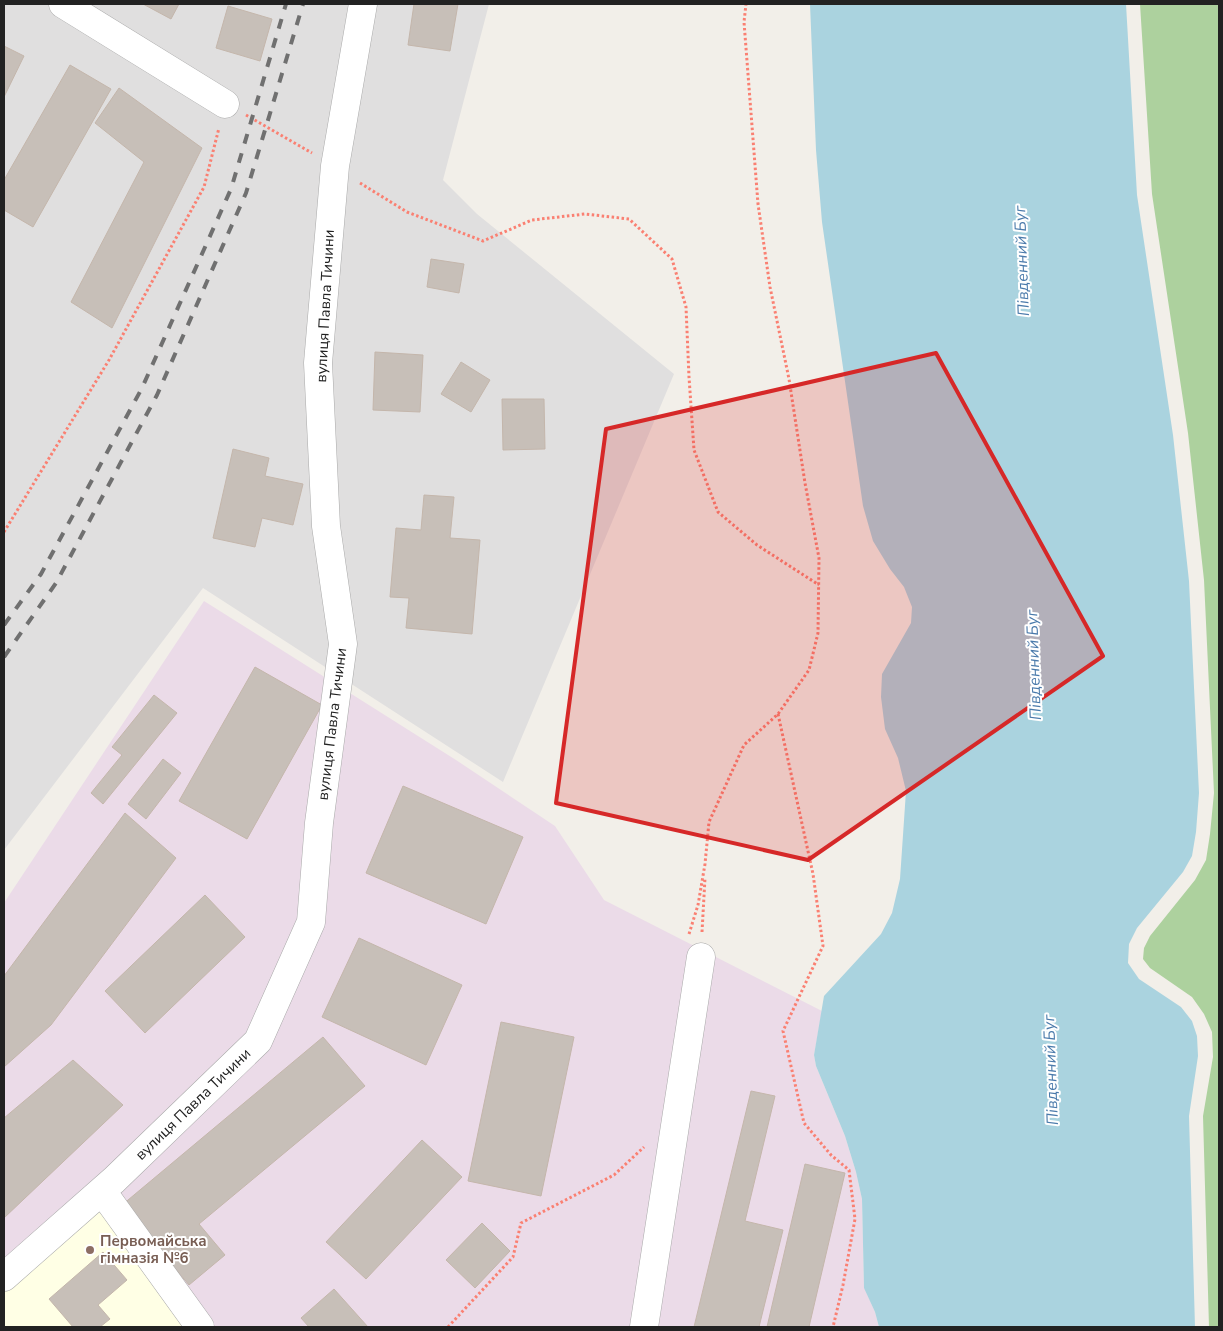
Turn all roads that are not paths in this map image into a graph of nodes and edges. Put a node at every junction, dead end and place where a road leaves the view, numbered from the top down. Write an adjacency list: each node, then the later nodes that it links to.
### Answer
1 (63, 4): 3 (street)
2 (363, 4): 5 (street, вулиця Павла Тичини)
3 (225, 104)
4 (694, 950): 8 (street)
5 (102, 1191): 6 (street, вулиця Павла Тичини); 7 (street)
6 (4, 1277)
7 (200, 1327)
8 (644, 1327)

